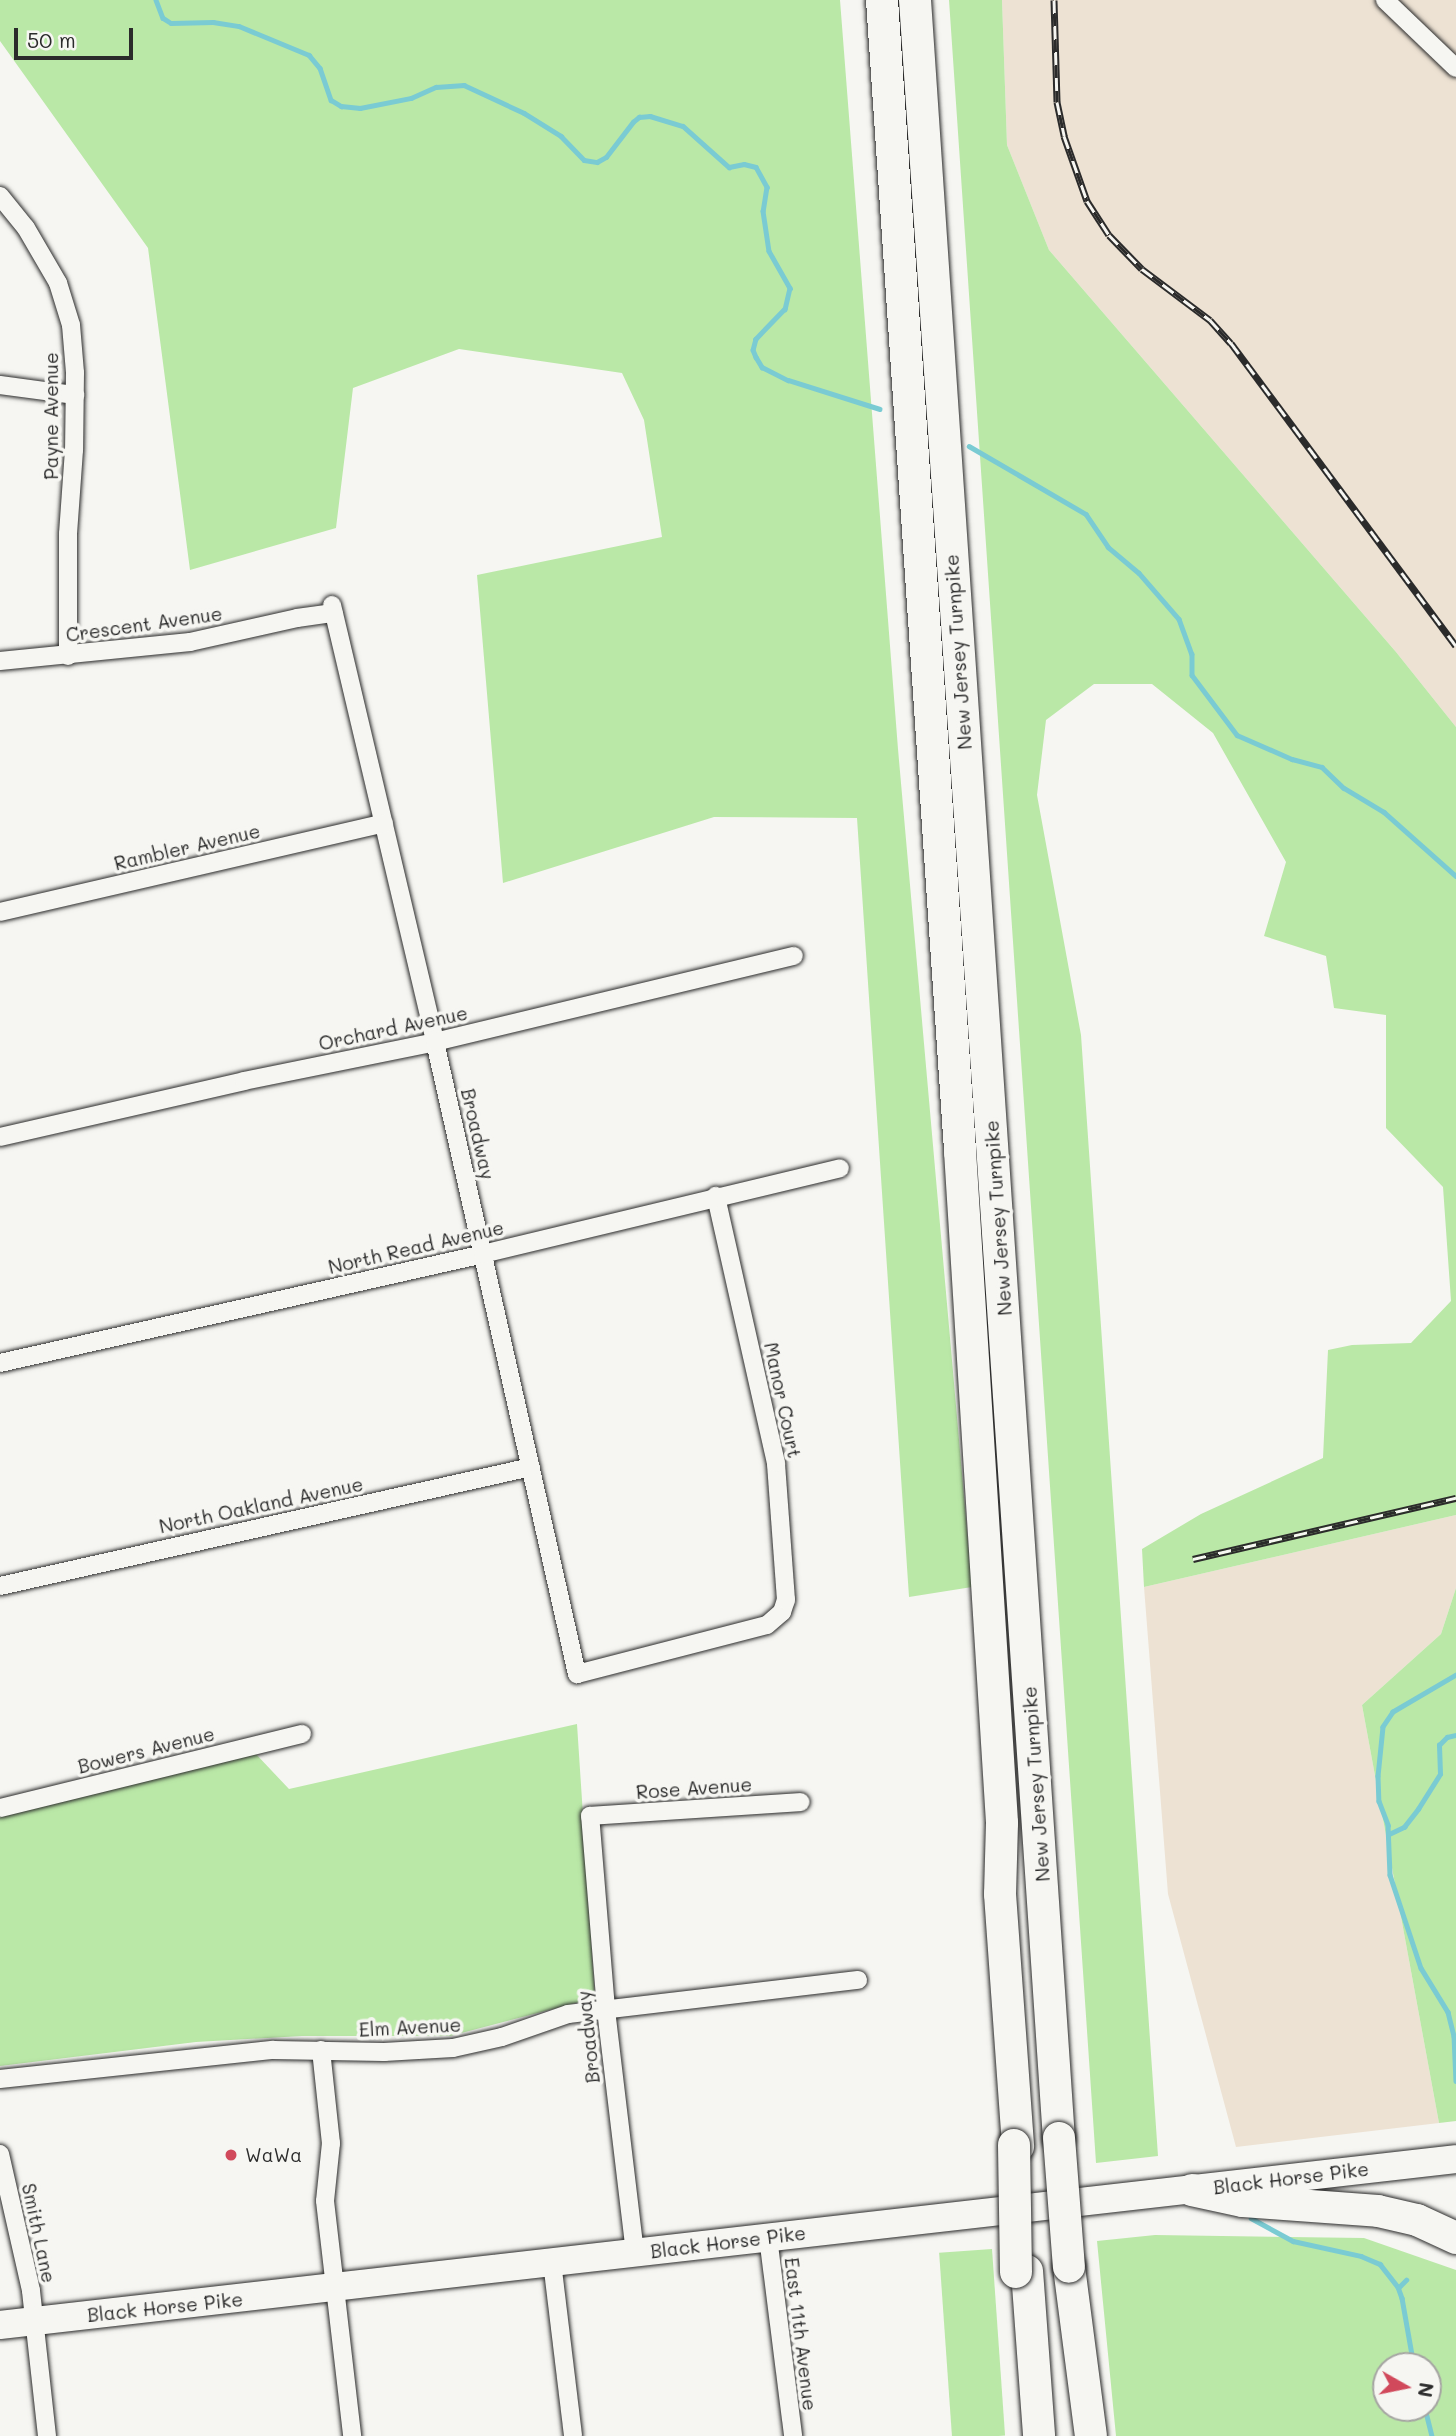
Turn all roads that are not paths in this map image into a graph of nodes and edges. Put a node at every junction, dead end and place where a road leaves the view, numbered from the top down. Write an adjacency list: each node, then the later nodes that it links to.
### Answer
1 (882, 0): 39 (highway, New Jersey Turnpike, bridge)
2 (915, 0): 38 (highway, New Jersey Turnpike, bridge)
3 (1385, 0): 4 (street)
4 (1456, 68)
5 (0, 196): 7 (street, Payne Avenue)
6 (0, 385): 7 (street)
7 (75, 395): 9 (street, Payne Avenue)
8 (333, 609): 9 (street, Crescent Avenue); 11 (street, Broadway)
9 (68, 656): 10 (street, Crescent Avenue)
10 (0, 662)
11 (384, 823): 12 (street, Rambler Avenue); 14 (street, Broadway)
12 (0, 912)
13 (794, 956): 14 (street, Orchard Avenue)
14 (435, 1042): 15 (street, Orchard Avenue); 18 (street, Broadway)
15 (0, 1137)
16 (840, 1168): 17 (street, North Read Avenue)
17 (716, 1196): 18 (street, North Read Avenue); 22 (street, Manor Court)
18 (483, 1254): 19 (street, North Read Avenue); 20 (street, Broadway)
19 (0, 1363)
20 (531, 1467): 21 (street, North Oakland Avenue); 22 (street, Broadway)
21 (0, 1586)
22 (577, 1674)
23 (302, 1734): 25 (street, Bowers Avenue)
24 (801, 1802): 26 (street, Rose Avenue)
25 (0, 1808)
26 (590, 1816): 28 (street, Broadway)
27 (858, 1980): 28 (street, Elm Avenue)
28 (606, 2009): 29 (street, Elm Avenue); 36 (street, Broadway)
29 (321, 2050): 30 (street, Elm Avenue); 40 (street)
30 (0, 2079)
31 (0, 2154): 41 (street, Smith Lane)
32 (1456, 2158): 33 (main road, Black Horse Pike)
33 (1192, 2190): 34 (main road, Black Horse Pike); 35 (highway)
34 (768, 2237): 36 (main road, Black Horse Pike); 46 (street, East 11th Avenue)
35 (1456, 2238)
36 (635, 2253): 37 (main road, Black Horse Pike)
37 (552, 2262): 40 (main road, Black Horse Pike); 45 (street)
38 (1069, 2267): 49 (highway, New Jersey Turnpike); 50 (highway)
39 (1021, 2272): 47 (highway); 48 (highway, New Jersey Turnpike)
40 (335, 2287): 41 (main road, Black Horse Pike); 44 (street)
41 (34, 2321): 42 (main road, Black Horse Pike); 43 (street, Smith Lane)
42 (0, 2325)
43 (47, 2436)
44 (352, 2436)
45 (573, 2436)
46 (793, 2436)
47 (1026, 2436)
48 (1039, 2436)
49 (1080, 2436)
50 (1091, 2436)

